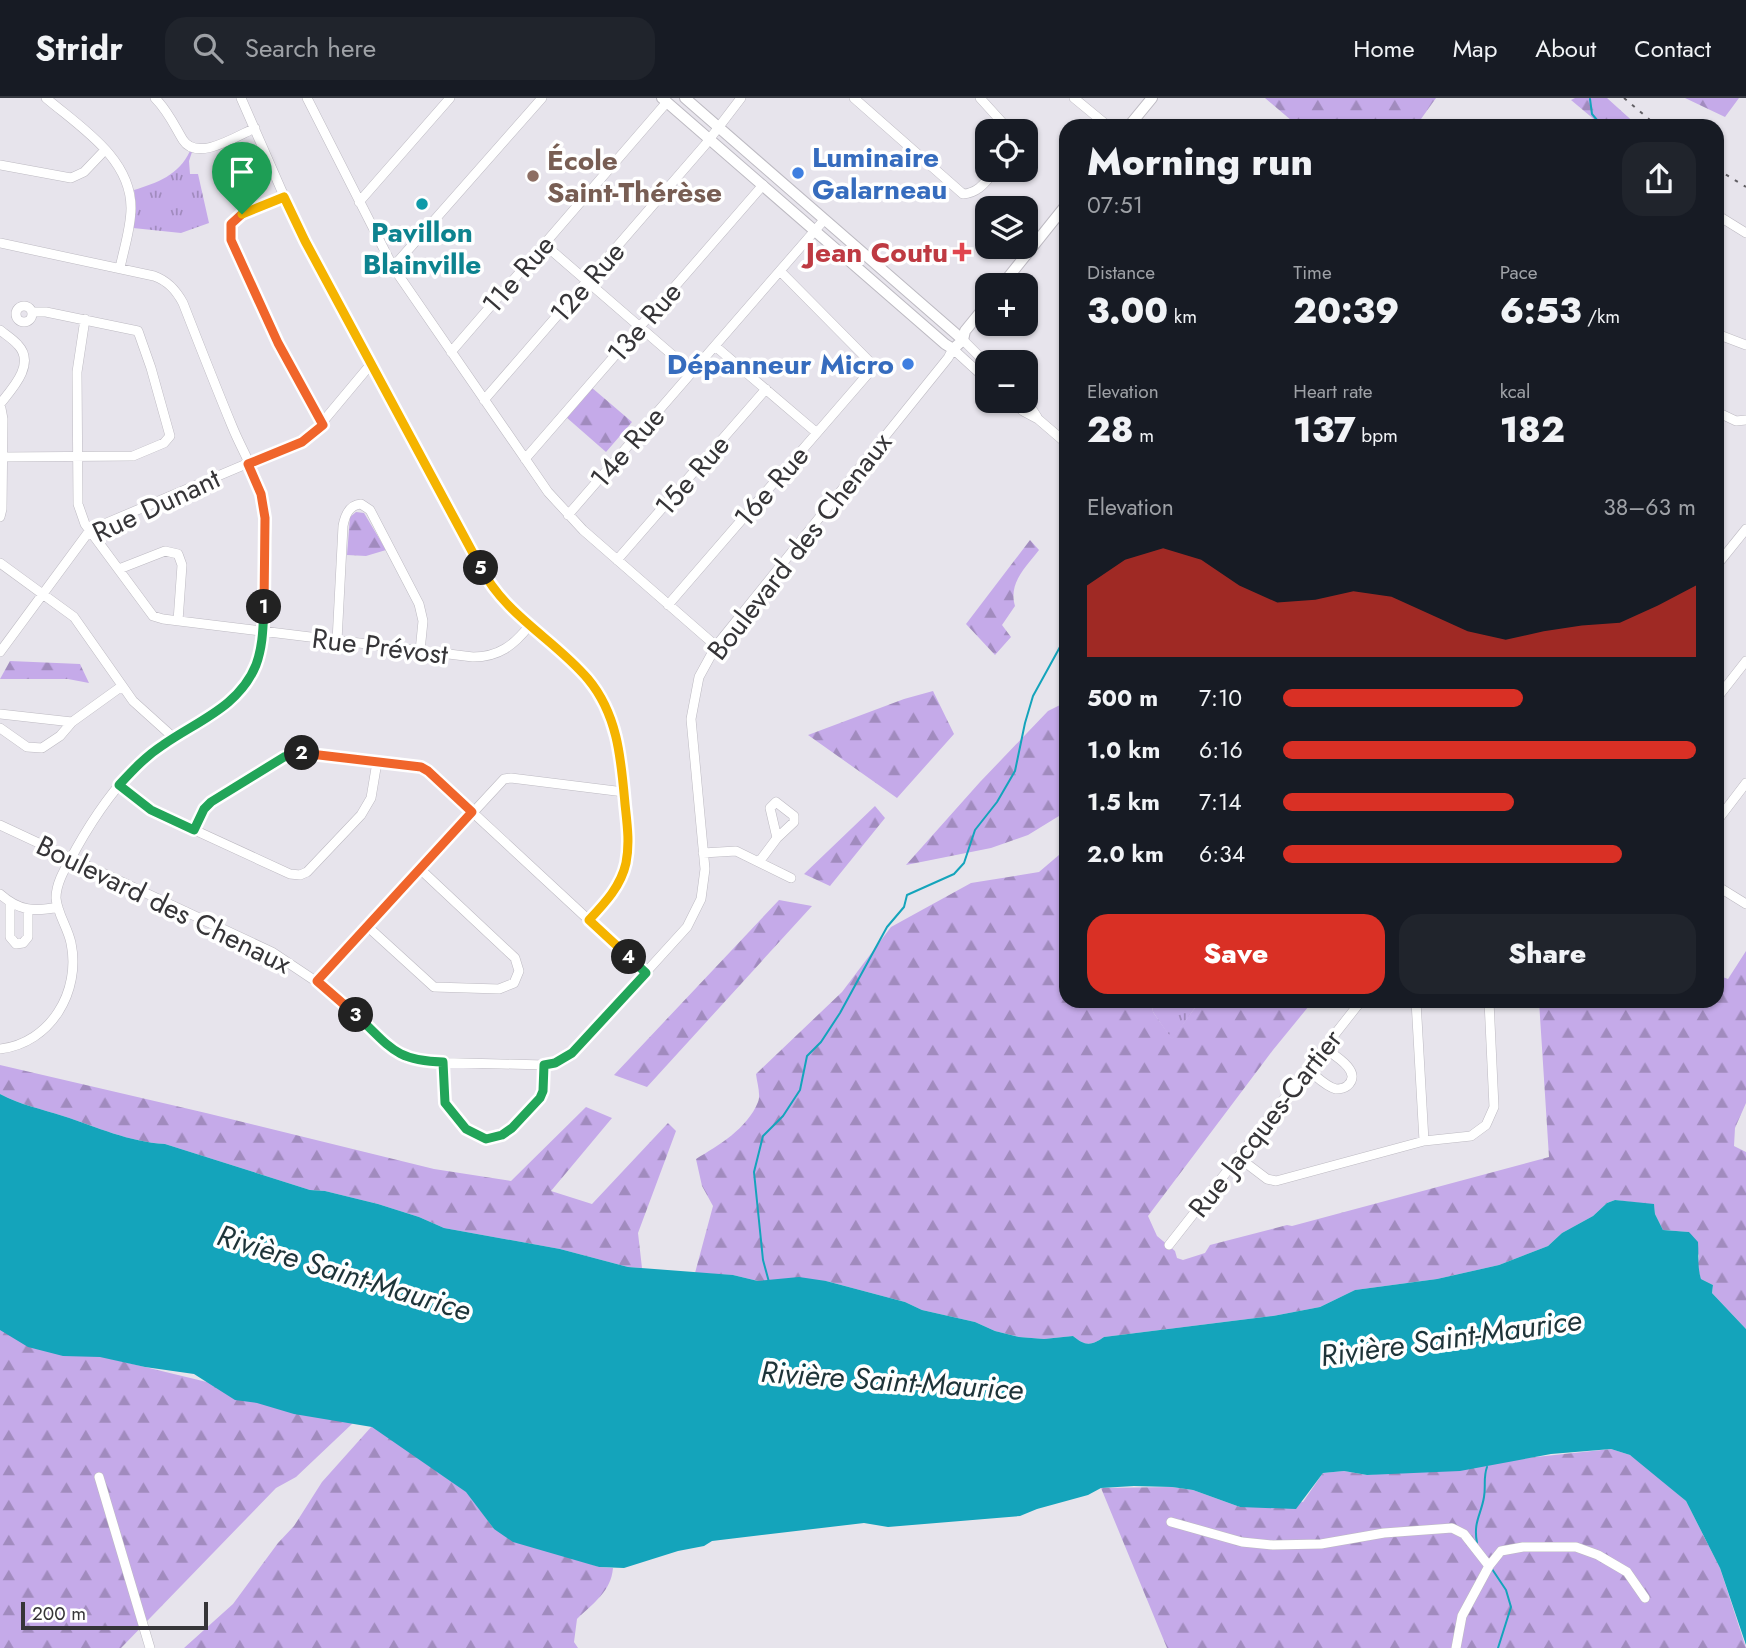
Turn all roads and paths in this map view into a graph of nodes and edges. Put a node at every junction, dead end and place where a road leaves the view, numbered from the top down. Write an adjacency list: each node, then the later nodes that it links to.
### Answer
1 (46, 98): 20 (street)
2 (155, 98): 18 (street)
3 (241, 98): 18 (street)
4 (307, 98): 25 (street)
5 (450, 98): 25 (street)
6 (541, 98): 33 (street)
7 (685, 98): 17 (main road)
8 (741, 98): 17 (street, 12e Rue)
9 (854, 98): 22 (street)
10 (980, 98): 14 (street)
11 (1074, 98): 15 (street)
12 (1152, 98): 16 (main road)
13 (664, 100): 19 (main road); 32 (street, 11e Rue)
14 (999, 119)
15 (1100, 119)
16 (1135, 119)
17 (718, 126): 19 (street, 12e Rue); 28 (main road)
18 (255, 128): 24 (street)
19 (709, 139): 23 (main road); 37 (street, 12e Rue)
20 (105, 150): 21 (street); 34 (street)
21 (0, 165)
22 (985, 182)
23 (763, 185): 29 (main road); 41 (street, 13e Rue)
24 (284, 197): 50 (street); 61 (street)
25 (359, 202): 33 (street)
26 (1059, 214): 36 (main road)
27 (1724, 219): 30 (street)
28 (824, 220): 29 (street, 14e Rue); 44 (main road)
29 (815, 231): 35 (street, 14e Rue); 47 (main road)
30 (1746, 233)
31 (0, 243): 34 (street)
32 (544, 244): 37 (street); 48 (street, 11e Rue)
33 (393, 267): 48 (street)
34 (120, 268): 67 (street)
35 (780, 271): 46 (street, 14e Rue); 62 (street, 16e Rue)
36 (1012, 273)
37 (587, 282): 41 (street); 54 (street, 12e Rue)
38 (33, 313): 40 (street)
39 (975, 318): 44 (main road, Boulevard des Chenaux)
40 (85, 319): 64 (street, Rue Prévost); 64 (street)
41 (640, 327): 52 (street); 66 (street, 13e Rue)
42 (0, 330): 55 (street)
43 (1724, 337): 45 (street)
44 (962, 340): 47 (main road, Boulevard des Chenaux); 49 (street)
45 (1746, 345)
46 (715, 346): 52 (street, 14e Rue); 53 (street)
47 (953, 349): 51 (street); 82 (street, Boulevard des Chenaux)
48 (451, 352): 54 (street)
49 (975, 352)
50 (371, 364): 61 (street, Rue Dunant); 79 (street)
51 (975, 369)
52 (692, 372): 68 (street, 14e Rue)
53 (766, 389): 62 (street); 73 (street, 15e Rue)
54 (484, 400): 66 (street)
55 (0, 404): 65 (street)
56 (1027, 413): 59 (street)
57 (1034, 413): 59 (street)
58 (1724, 416): 60 (street)
59 (1038, 419): 63 (street)
60 (1746, 420)
61 (323, 425): 67 (street, Rue Dunant)
62 (817, 433): 77 (street, 16e Rue)
63 (1059, 437)
64 (76, 456): 65 (street); 71 (street, Rue Prévost)
65 (3, 457): 69 (street)
66 (525, 458): 68 (street)
67 (248, 464): 71 (street, Rue Dunant); 80 (street)
68 (568, 515): 73 (street)
69 (0, 517)
70 (1746, 529): 72 (street)
71 (90, 530): 75 (street, Rue Prévost); 76 (street, Rue Dunant)
72 (1724, 556)
73 (617, 560): 77 (street)
74 (0, 563): 76 (street)
75 (119, 569): 78 (street, Rue Prévost); 78 (street)
76 (43, 593): 84 (street, Rue Dunant); 86 (street)
77 (668, 605): 82 (street)
78 (178, 621): 80 (street, Rue Prévost)
79 (529, 626): 83 (street, Rue Prévost); 95 (street)
80 (263, 632): 81 (street, Rue Prévost); 91 (street)
81 (337, 641): 83 (street, Rue Prévost); 83 (street)
82 (716, 646): 101 (street, Boulevard des Chenaux)
83 (420, 651)
84 (0, 652)
85 (1746, 661): 87 (street)
86 (122, 687): 89 (street); 91 (street)
87 (1724, 689)
88 (0, 714): 89 (street)
89 (72, 722): 90 (street)
90 (0, 728)
91 (174, 738): 94 (street)
92 (377, 762): 96 (street); 99 (street); 99 (street)
93 (1746, 783): 97 (street)
94 (119, 785): 99 (street); 102 (street)
95 (624, 792): 96 (street); 112 (street)
96 (472, 812): 104 (street); 112 (street)
97 (1724, 812)
98 (0, 825): 102 (street, Boulevard des Chenaux)
99 (194, 830)
100 (777, 838): 103 (street)
101 (703, 853): 103 (street); 114 (street, Boulevard des Chenaux)
102 (71, 857): 110 (street); 115 (street, Boulevard des Chenaux)
103 (759, 862): 105 (street)
104 (420, 869): 113 (street); 113 (street)
105 (791, 878)
106 (1724, 890): 109 (street)
107 (0, 894): 108 (street)
108 (10, 903): 111 (street); 111 (street)
109 (1746, 904)
110 (58, 907): 111 (street); 120 (street)
111 (28, 911)
112 (589, 920): 114 (street)
113 (367, 926): 115 (street)
114 (646, 973): 122 (street, Boulevard des Chenaux)
115 (317, 981): 121 (street, Boulevard des Chenaux)
116 (1355, 1008): 119 (street, Rue Jacques-Cartier)
117 (1416, 1008): 124 (street)
118 (1489, 1008): 124 (street)
119 (1324, 1048): 123 (street, Rue Jacques-Cartier); 123 (street)
120 (0, 1049)
121 (443, 1062): 122 (street, Boulevard des Chenaux); 122 (street)
122 (544, 1065)
123 (1307, 1069): 125 (street, Rue Jacques-Cartier)
124 (1424, 1141): 125 (street)
125 (1238, 1157): 126 (street, Rue Jacques-Cartier)
126 (1168, 1245)
127 (99, 1477): 131 (street)
128 (1171, 1522): 129 (street)
129 (1489, 1566): 130 (street); 132 (street)
130 (1645, 1598)
131 (150, 1648)
132 (1456, 1648)

